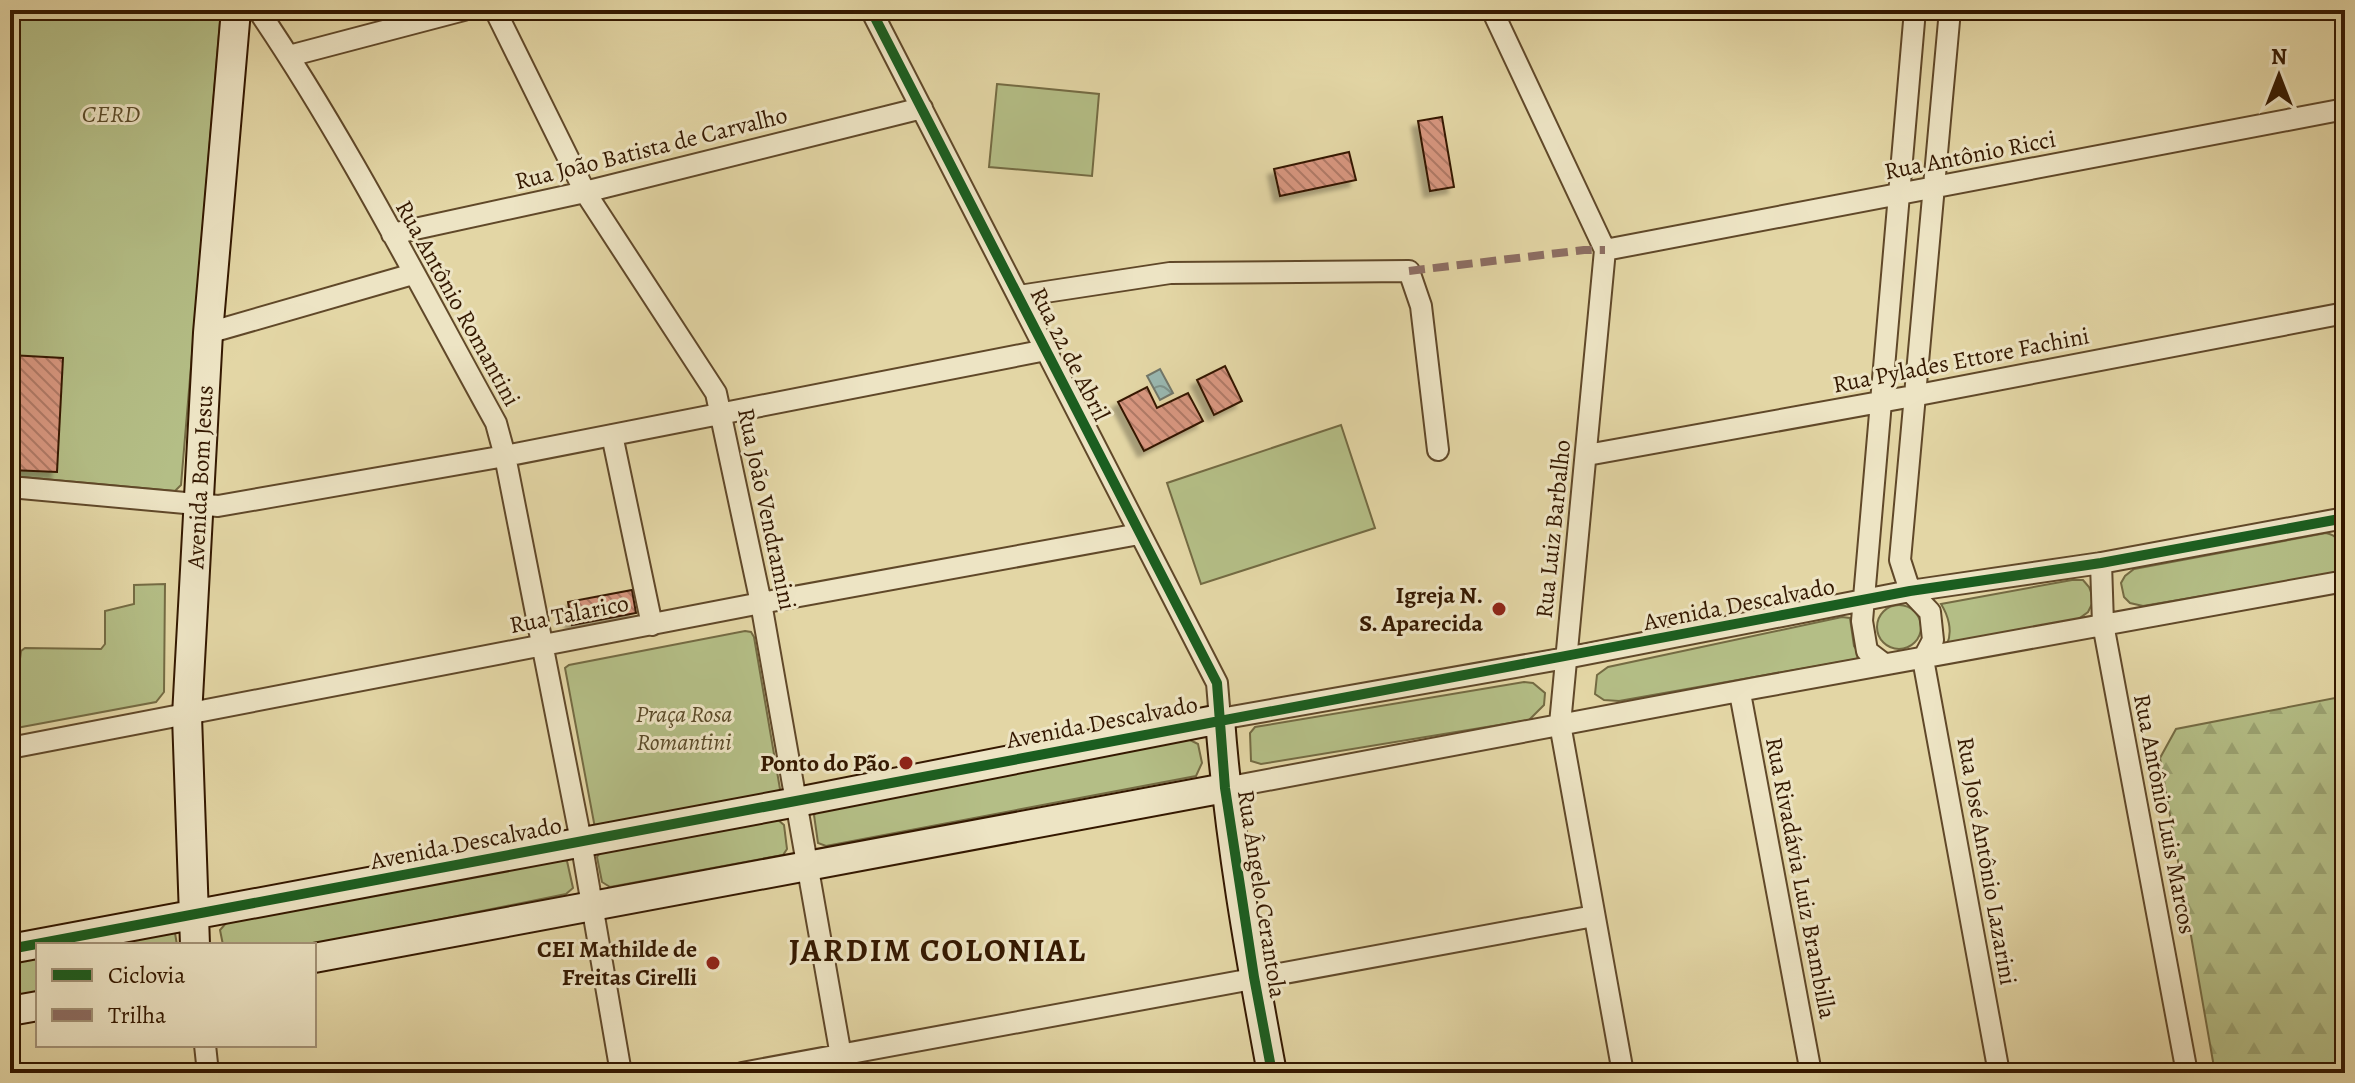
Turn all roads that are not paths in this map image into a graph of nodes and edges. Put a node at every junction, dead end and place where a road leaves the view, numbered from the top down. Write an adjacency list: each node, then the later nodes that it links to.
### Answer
1 (236, 10): 20 (street, Avenida Bom Jesus)
2 (258, 10): 9 (street, Rua Antônio Romantini)
3 (464, 10): 9 (street)
4 (495, 10): 13 (street, Rua João Vendramini)
5 (871, 10): 10 (street, Rua 22 de Abril)
6 (1492, 10): 16 (street)
7 (1915, 10): 14 (street)
8 (1950, 10): 12 (street)
9 (289, 56): 15 (street, Rua Antônio Romantini)
10 (922, 108): 13 (street, Rua João Batista de Carvalho); 18 (street, Rua 22 de Abril)
11 (2345, 109): 12 (street, Rua Antônio Ricci)
12 (1935, 187): 14 (street, Rua Antônio Ricci); 22 (street)
13 (585, 192): 15 (street, Rua João Batista de Carvalho); 24 (street, Rua João Vendramini)
14 (1899, 196): 16 (street, Rua Antônio Ricci); 23 (street)
15 (392, 234): 17 (street, Rua Antônio Romantini)
16 (1605, 250): 27 (street, Rua Luiz Barbalho)
17 (413, 274): 20 (street); 28 (street, Rua Antônio Romantini)
18 (1019, 296): 21 (street, Rua 22 de Abril); 26 (street)
19 (2345, 313): 22 (street, Rua Pylades Ettore Fachini)
20 (208, 333): 30 (street, Avenida Bom Jesus)
21 (1046, 350): 24 (street); 32 (street, Rua 22 de Abril)
22 (1913, 396): 23 (street, Rua Pylades Ettore Fachini); 35 (street)
23 (1879, 402): 27 (street, Rua Pylades Ettore Fachini); 36 (street)
24 (720, 414): 25 (street); 37 (street, Rua João Vendramini)
25 (612, 435): 28 (street); 39 (street)
26 (1438, 450)
27 (1587, 455): 41 (street, Rua Luiz Barbalho)
28 (505, 456): 30 (street); 40 (street, Rua Antônio Romantini)
29 (10, 487): 30 (street)
30 (198, 504): 45 (street, Avenida Bom Jesus)
31 (2345, 518): 33 (street, Avenida Descalvado)
32 (1139, 534): 37 (street, Rua Talarico); 46 (street, Rua 22 de Abril)
33 (2101, 563): 35 (street, Avenida Descalvado); 38 (street, Rua Antônio Luis Marcos)
34 (2345, 581): 38 (street)
35 (1910, 591): 36 (street, Avenida Descalvado); 42 (street)
36 (1865, 600): 41 (street, Avenida Descalvado); 43 (street)
37 (761, 603): 39 (street, Rua Talarico); 50 (street, Rua João Vendramini)
38 (2103, 624): 42 (street); 73 (street, Rua Antônio Luis Marcos)
39 (652, 625): 40 (street, Rua Talarico)
40 (542, 646): 45 (street, Rua Talarico); 51 (street, Rua Antônio Romantini)
41 (1566, 658): 46 (street, Avenida Descalvado); 47 (street, Rua Luiz Barbalho)
42 (1923, 659): 43 (street); 72 (street, Rua José Antônio Lazarini)
43 (1884, 664): 44 (street)
44 (1740, 693): 47 (street); 71 (street, Rua Rivadávia Luiz Brambilla)
45 (187, 716): 48 (street, Rua Talarico); 54 (street, Avenida Bom Jesus)
46 (1220, 719): 49 (street, Rua Ângelo Cerantola); 50 (street, Avenida Descalvado)
47 (1560, 724): 49 (street); 55 (street, Rua Luiz Barbalho)
48 (10, 748)
49 (1225, 788): 52 (street); 61 (street, Rua Ângelo Cerantola)
50 (797, 802): 51 (street, Avenida Descalvado); 52 (street, Rua João Vendramini)
51 (581, 841): 53 (street, Rua Antônio Romantini); 54 (street, Avenida Descalvado)
52 (807, 865): 53 (street); 65 (street, Rua João Vendramini)
53 (592, 904): 60 (street); 67 (street, Rua Antônio Romantini)
54 (193, 915): 56 (street, Avenida Descalvado); 57 (street, Avenida Bom Jesus)
55 (1594, 916): 61 (street); 70 (street, Rua Luiz Barbalho)
56 (42, 943)
57 (195, 943)
58 (36, 944): 59 (street, Avenida Descalvado)
59 (10, 949)
60 (316, 958)
61 (1254, 977): 65 (street); 69 (street, Rua Ângelo Cerantola)
62 (36, 1006): 63 (street)
63 (10, 1011)
64 (205, 1047): 66 (street)
65 (842, 1064): 68 (street)
66 (208, 1073)
67 (621, 1073)
68 (742, 1073)
69 (1272, 1073)
70 (1623, 1073)
71 (1811, 1073)
72 (1999, 1073)
73 (2187, 1073)

